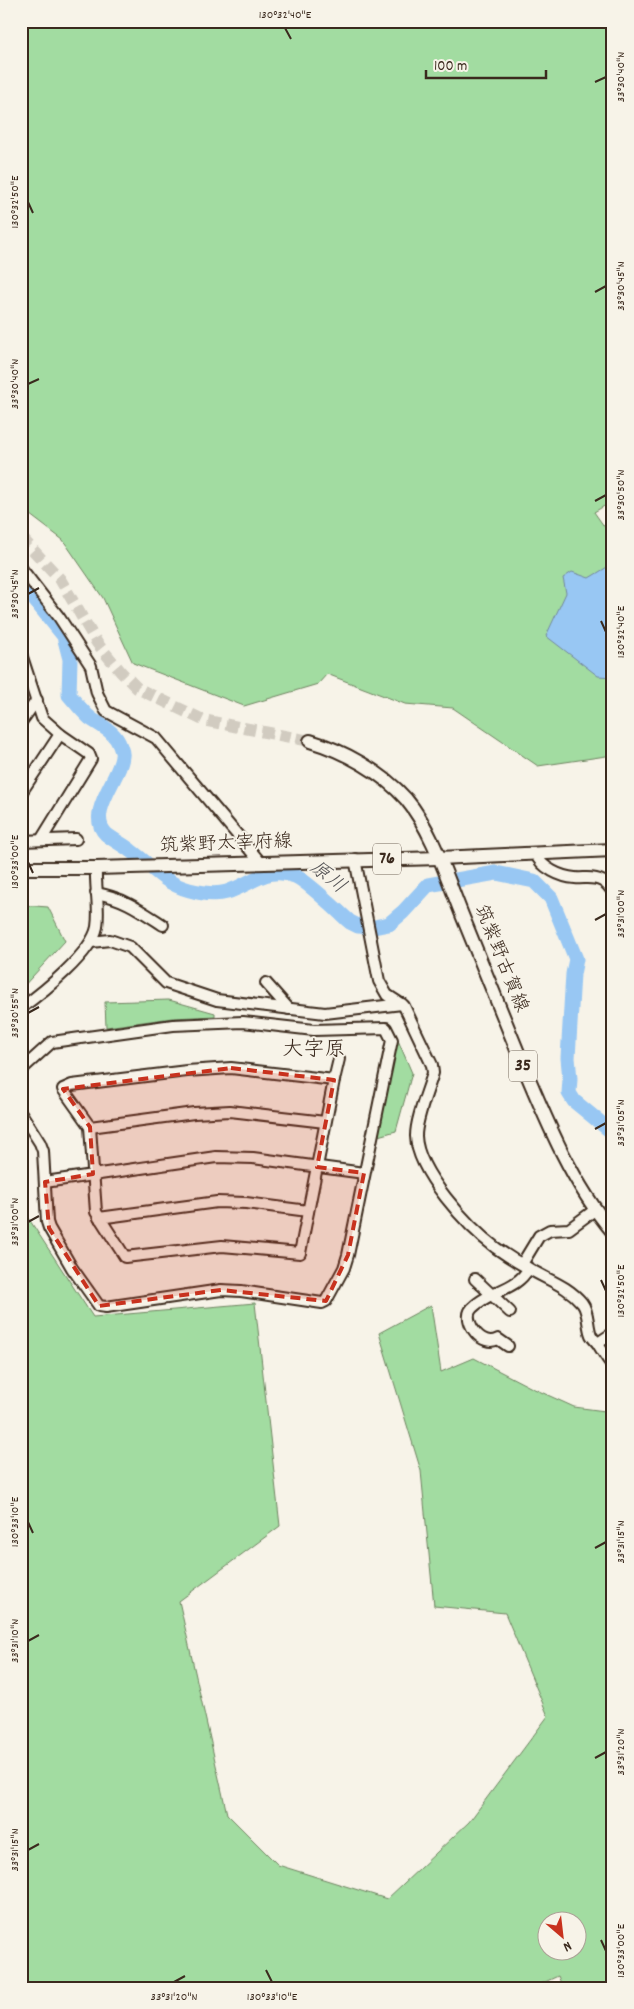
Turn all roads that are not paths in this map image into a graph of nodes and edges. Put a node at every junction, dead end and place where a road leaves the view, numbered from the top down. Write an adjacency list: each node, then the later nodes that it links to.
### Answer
1 (21, 568): 14 (street)
2 (21, 654): 3 (street)
3 (37, 700): 4 (street); 5 (street)
4 (21, 722)
5 (60, 734): 7 (street); 10 (street)
6 (310, 741): 15 (main road, 筑紫野古賀線 / 35)
7 (21, 793)
8 (76, 839): 10 (street)
9 (21, 840): 10 (street)
10 (41, 840)
11 (613, 850): 12 (main road, 筑紫野太宰府線 / 76)
12 (536, 854): 15 (main road, 筑紫野太宰府線 / 76); 18 (street)
13 (355, 859): 14 (main road, 筑紫野太宰府線 / 76); 15 (main road, 筑紫野太宰府線 / 76); 23 (street)
14 (261, 863): 17 (main road, 筑紫野太宰府線 / 76)
15 (441, 864): 36 (main road, 筑紫野古賀線 / 35)
16 (21, 868): 17 (main road, 筑紫野太宰府線 / 76)
17 (96, 868): 19 (street)
18 (613, 892)
19 (96, 893): 20 (street); 21 (street)
20 (162, 925)
21 (91, 942): 24 (street); 25 (street)
22 (266, 983): 25 (street)
23 (402, 1004): 25 (street); 40 (street)
24 (21, 1008)
25 (289, 1008)
26 (339, 1058): 28 (street)
27 (21, 1070): 33 (street)
28 (334, 1080): 30 (street); 31 (street)
29 (21, 1113): 35 (street)
30 (325, 1122): 31 (street); 32 (street)
31 (90, 1127): 34 (street)
32 (317, 1167): 33 (street); 34 (street); 37 (street)
33 (364, 1173): 35 (street)
34 (93, 1174): 35 (street); 38 (street)
35 (45, 1182)
36 (596, 1209): 39 (main road, 筑紫野古賀線 / 35); 40 (street)
37 (308, 1212): 38 (street); 38 (street)
38 (99, 1218)
39 (613, 1232)
40 (525, 1266): 42 (street); 45 (street)
41 (475, 1279): 42 (street)
42 (490, 1294): 43 (street); 46 (street)
43 (510, 1312)
44 (613, 1333): 45 (street)
45 (598, 1343): 47 (street)
46 (508, 1346)
47 (613, 1366)

